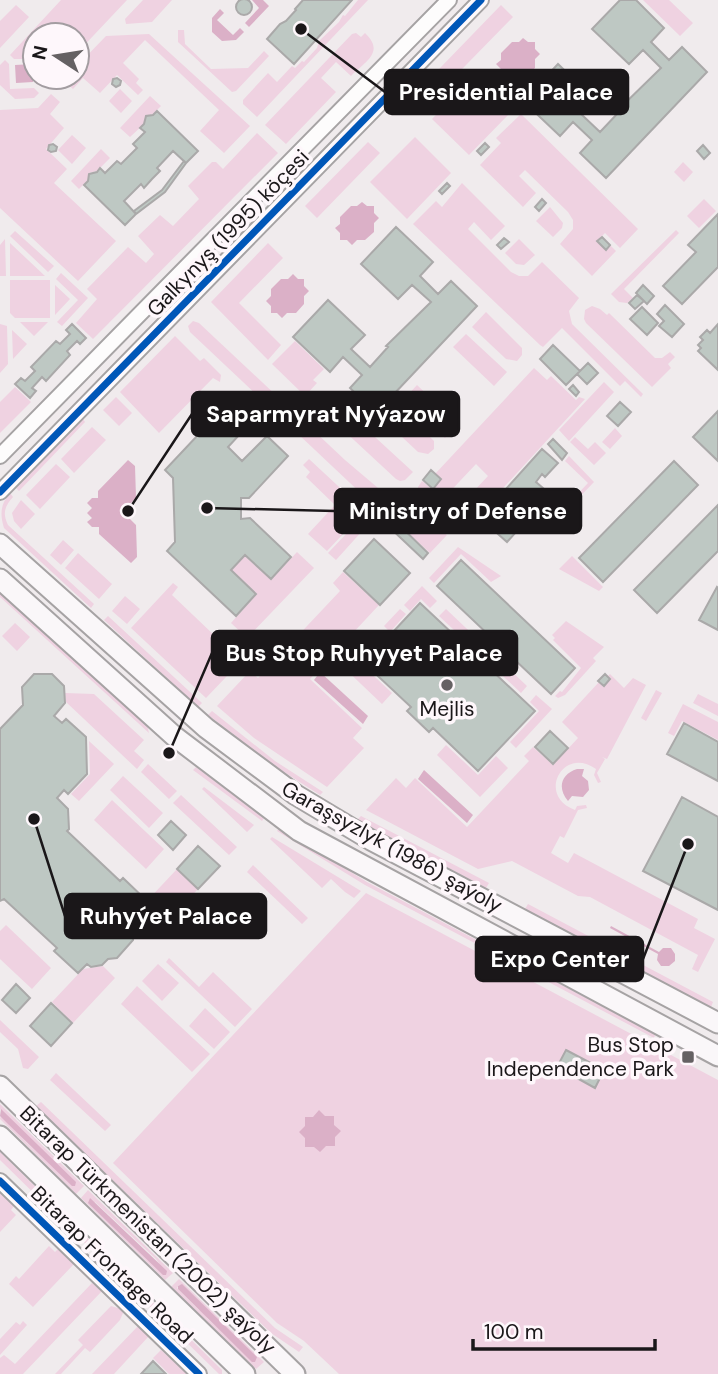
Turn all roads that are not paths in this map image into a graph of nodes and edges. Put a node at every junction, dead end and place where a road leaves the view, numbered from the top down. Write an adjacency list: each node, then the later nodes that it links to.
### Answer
1 (449, 0): 3 (street, Galkynyş (1995) köçesi)
2 (481, 0): 4 (street, Galkynyş (1995) köçesi)
3 (0, 456)
4 (0, 492)
5 (0, 544): 7 (main road, Garaşsyzlyk (1986) şaýoly)
6 (0, 579): 8 (main road, Garaşsyzlyk (1986) şaýoly)
7 (95, 630): 8 (main road); 9 (main road, Garaşsyzlyk (1986) şaýoly)
8 (78, 649): 10 (main road, Garaşsyzlyk (1986) şaýoly)
9 (195, 719): 10 (main road); 11 (main road, Garaşsyzlyk (1986) şaýoly)
10 (174, 736): 12 (main road, Garaşsyzlyk (1986) şaýoly)
11 (296, 795): 12 (main road); 13 (main road, Garaşsyzlyk (1986) şaýoly)
12 (281, 817): 14 (main road, Garaşsyzlyk (1986) şaýoly)
13 (718, 1023)
14 (718, 1056)
15 (0, 1086): 20 (main road, Bitarap Türkmenistan (2002) şaýoly)
16 (0, 1136): 19 (main road, Bitarap Türkmenistan (2002) şaýoly)
17 (0, 1181): 18 (street, Bitarap Frontage Road)
18 (199, 1374)
19 (245, 1374)
20 (295, 1374)

